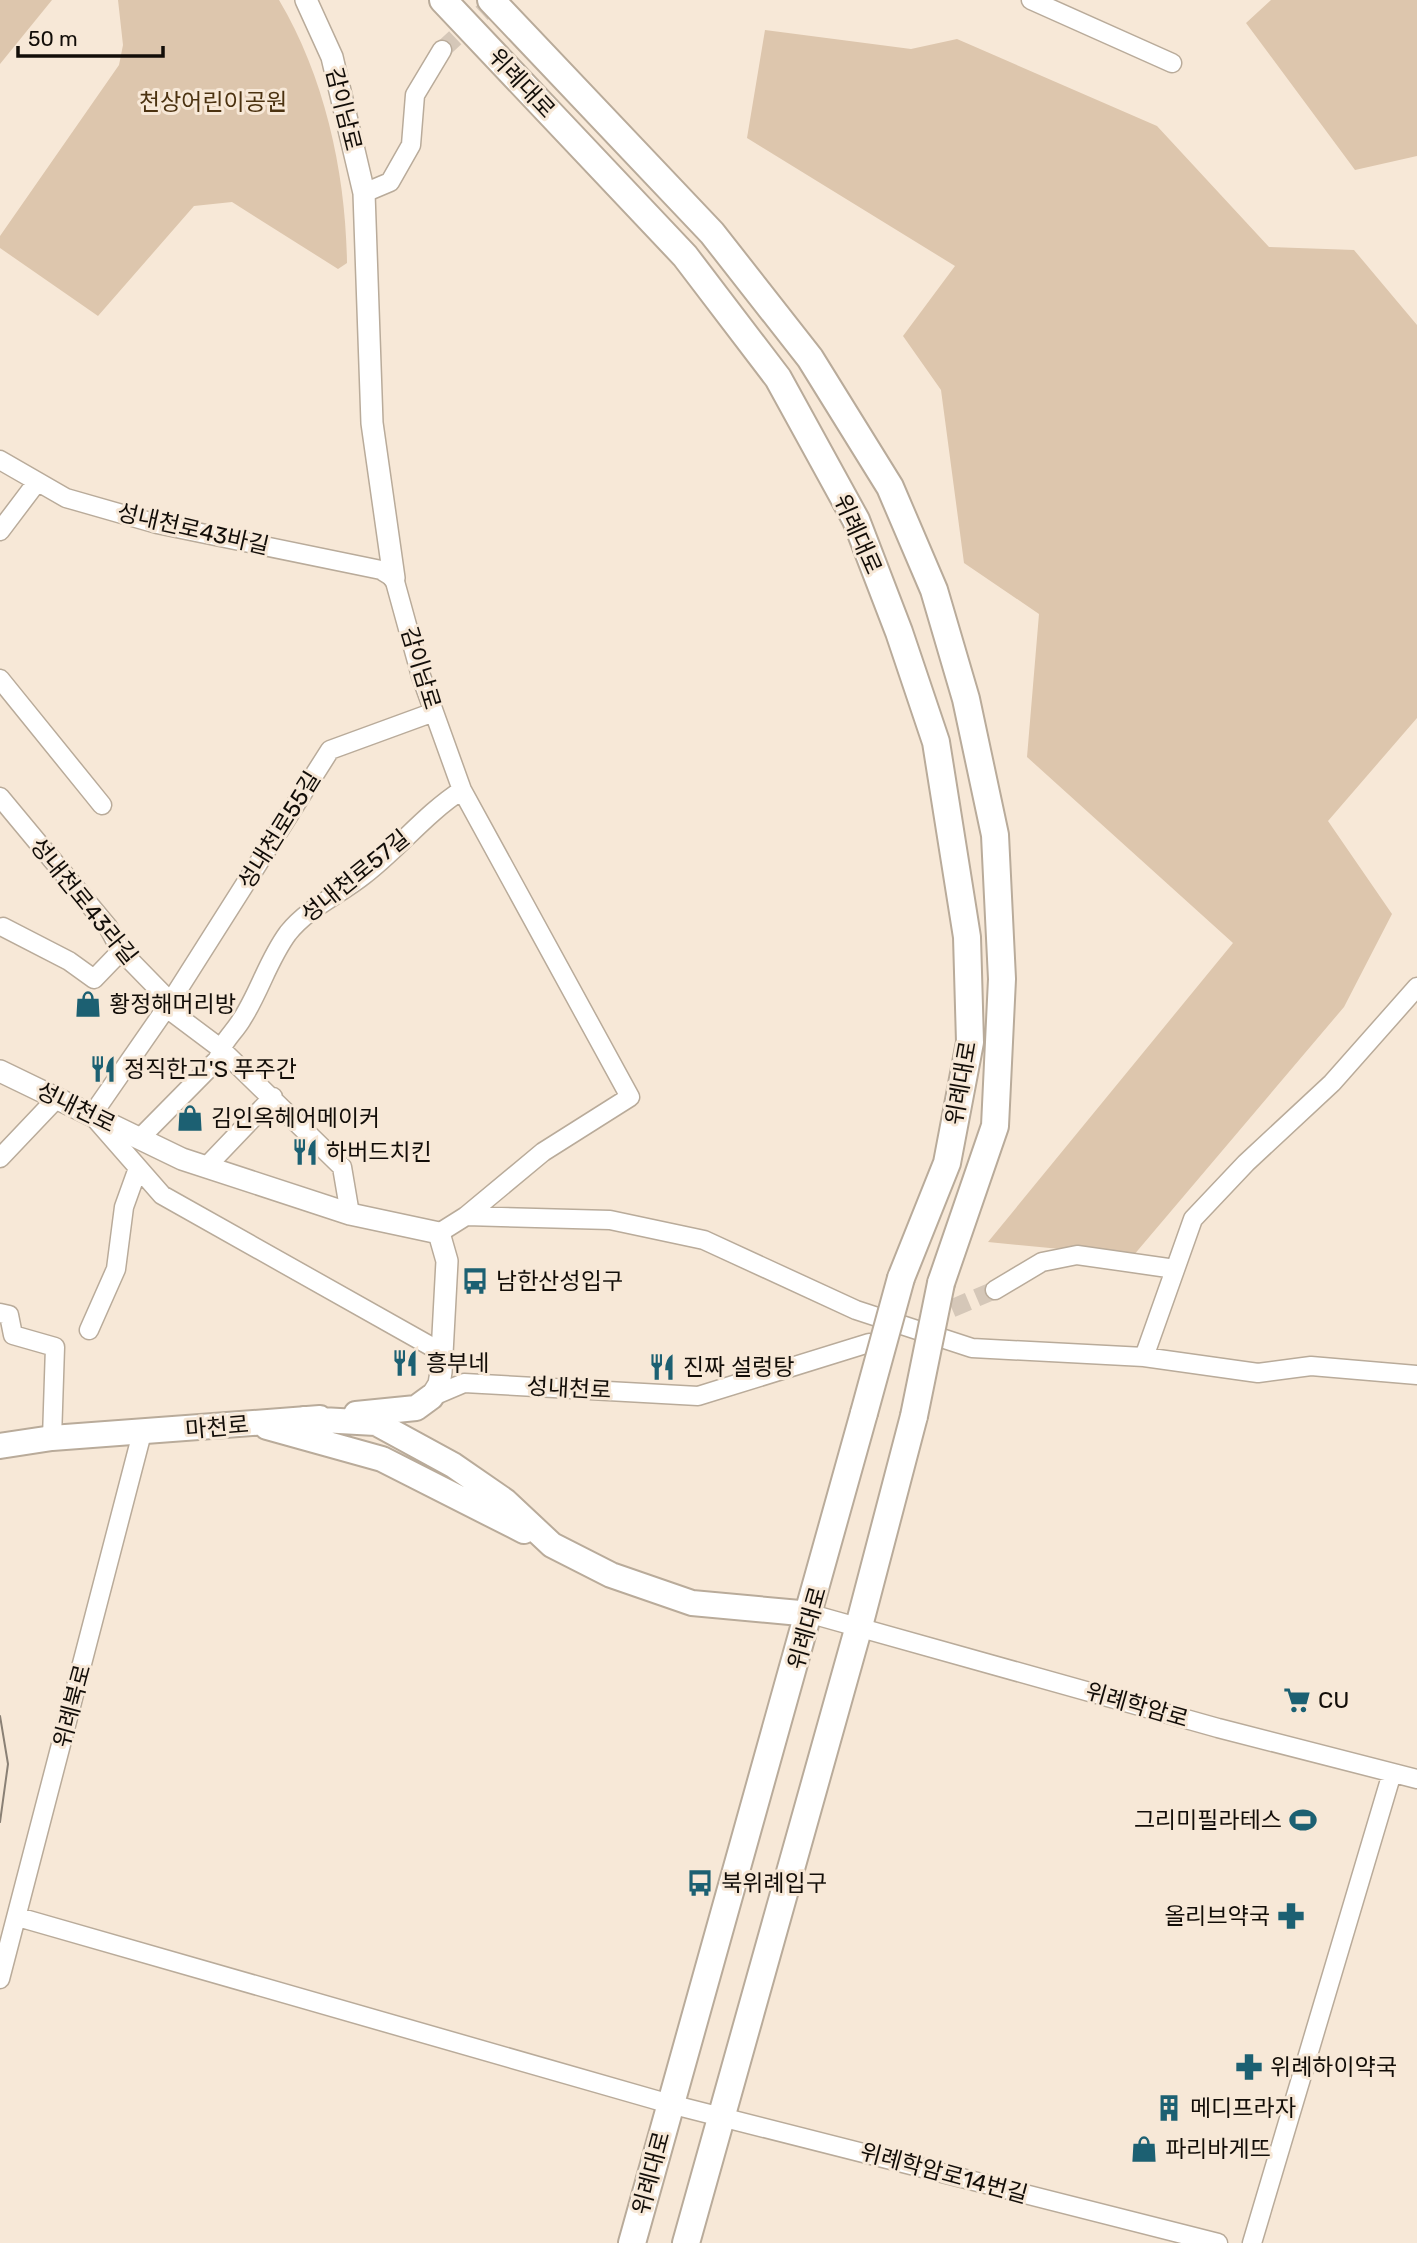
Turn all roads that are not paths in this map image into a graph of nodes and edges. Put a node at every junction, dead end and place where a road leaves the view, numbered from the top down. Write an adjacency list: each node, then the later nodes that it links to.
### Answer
1 (306, 0): 7 (street, 감이남로)
2 (443, 0): 48 (main road, 위례대로, bridge)
3 (491, 0): 49 (main road, 위례대로, bridge)
4 (1031, 0): 6 (street)
5 (442, 50): 7 (street)
6 (1172, 63)
7 (364, 193): 11 (street, 감이남로)
8 (0, 460): 9 (street, 성내천로43바길)
9 (37, 482): 10 (street); 11 (street, 성내천로43바길)
10 (0, 531)
11 (394, 578): 13 (street, 감이남로)
12 (0, 679): 16 (street)
13 (434, 712): 14 (street, 감이남로); 20 (street, 성내천로55길)
14 (462, 790): 21 (street, 성내천로57길); 31 (street, 감이남로)
15 (0, 797): 18 (street, 성내천로43라길)
16 (102, 805)
17 (3, 927): 18 (street)
18 (121, 951): 20 (street, 성내천로43라길)
19 (1417, 987): 33 (street)
20 (169, 1004): 21 (street); 25 (street, 성내천로55길)
21 (220, 1048): 23 (street); 26 (street, 성내천로57길)
22 (0, 1071): 24 (street, 성내천로)
23 (273, 1097): 28 (street); 30 (street)
24 (57, 1098): 25 (street, 성내천로); 27 (street)
25 (92, 1115): 26 (street, 성내천로); 29 (street)
26 (140, 1138): 28 (street, 성내천로)
27 (0, 1158)
28 (208, 1165): 30 (street, 성내천로)
29 (138, 1168): 36 (street); 38 (street)
30 (350, 1214): 32 (street, 성내천로)
31 (466, 1216): 32 (street); 39 (street)
32 (439, 1233): 38 (street)
33 (1175, 1269): 34 (street); 39 (street)
34 (995, 1290)
35 (0, 1313): 45 (street)
36 (89, 1330)
37 (869, 1343): 41 (street, 성내천로)
38 (441, 1352): 41 (street)
39 (1143, 1357): 40 (street)
40 (1417, 1375)
41 (431, 1397): 42 (main road, 마천로)
42 (303, 1419): 43 (main road, 마천로); 47 (main road)
43 (257, 1423): 44 (main road, 마천로); 47 (main road)
44 (142, 1433): 45 (main road, 마천로); 52 (street, 위례북로)
45 (52, 1438): 46 (main road, 마천로)
46 (0, 1446)
47 (552, 1545): 48 (main road)
48 (811, 1614): 49 (street, 위례학암로); 54 (main road, 위례대로)
49 (859, 1626): 50 (street, 위례학암로); 55 (main road, 위례대로)
50 (1392, 1773): 51 (street, 위례학암로); 59 (street)
51 (1417, 1779)
52 (18, 1916): 53 (street, 위례북로); 54 (street, 위례학암로14번길)
53 (0, 1979)
54 (670, 2104): 55 (street, 위례학암로14번길); 56 (main road, 위례대로)
55 (720, 2115): 57 (main road, 위례대로); 58 (street, 위례학암로14번길)
56 (632, 2243)
57 (685, 2243)
58 (1218, 2243)
59 (1252, 2243)

